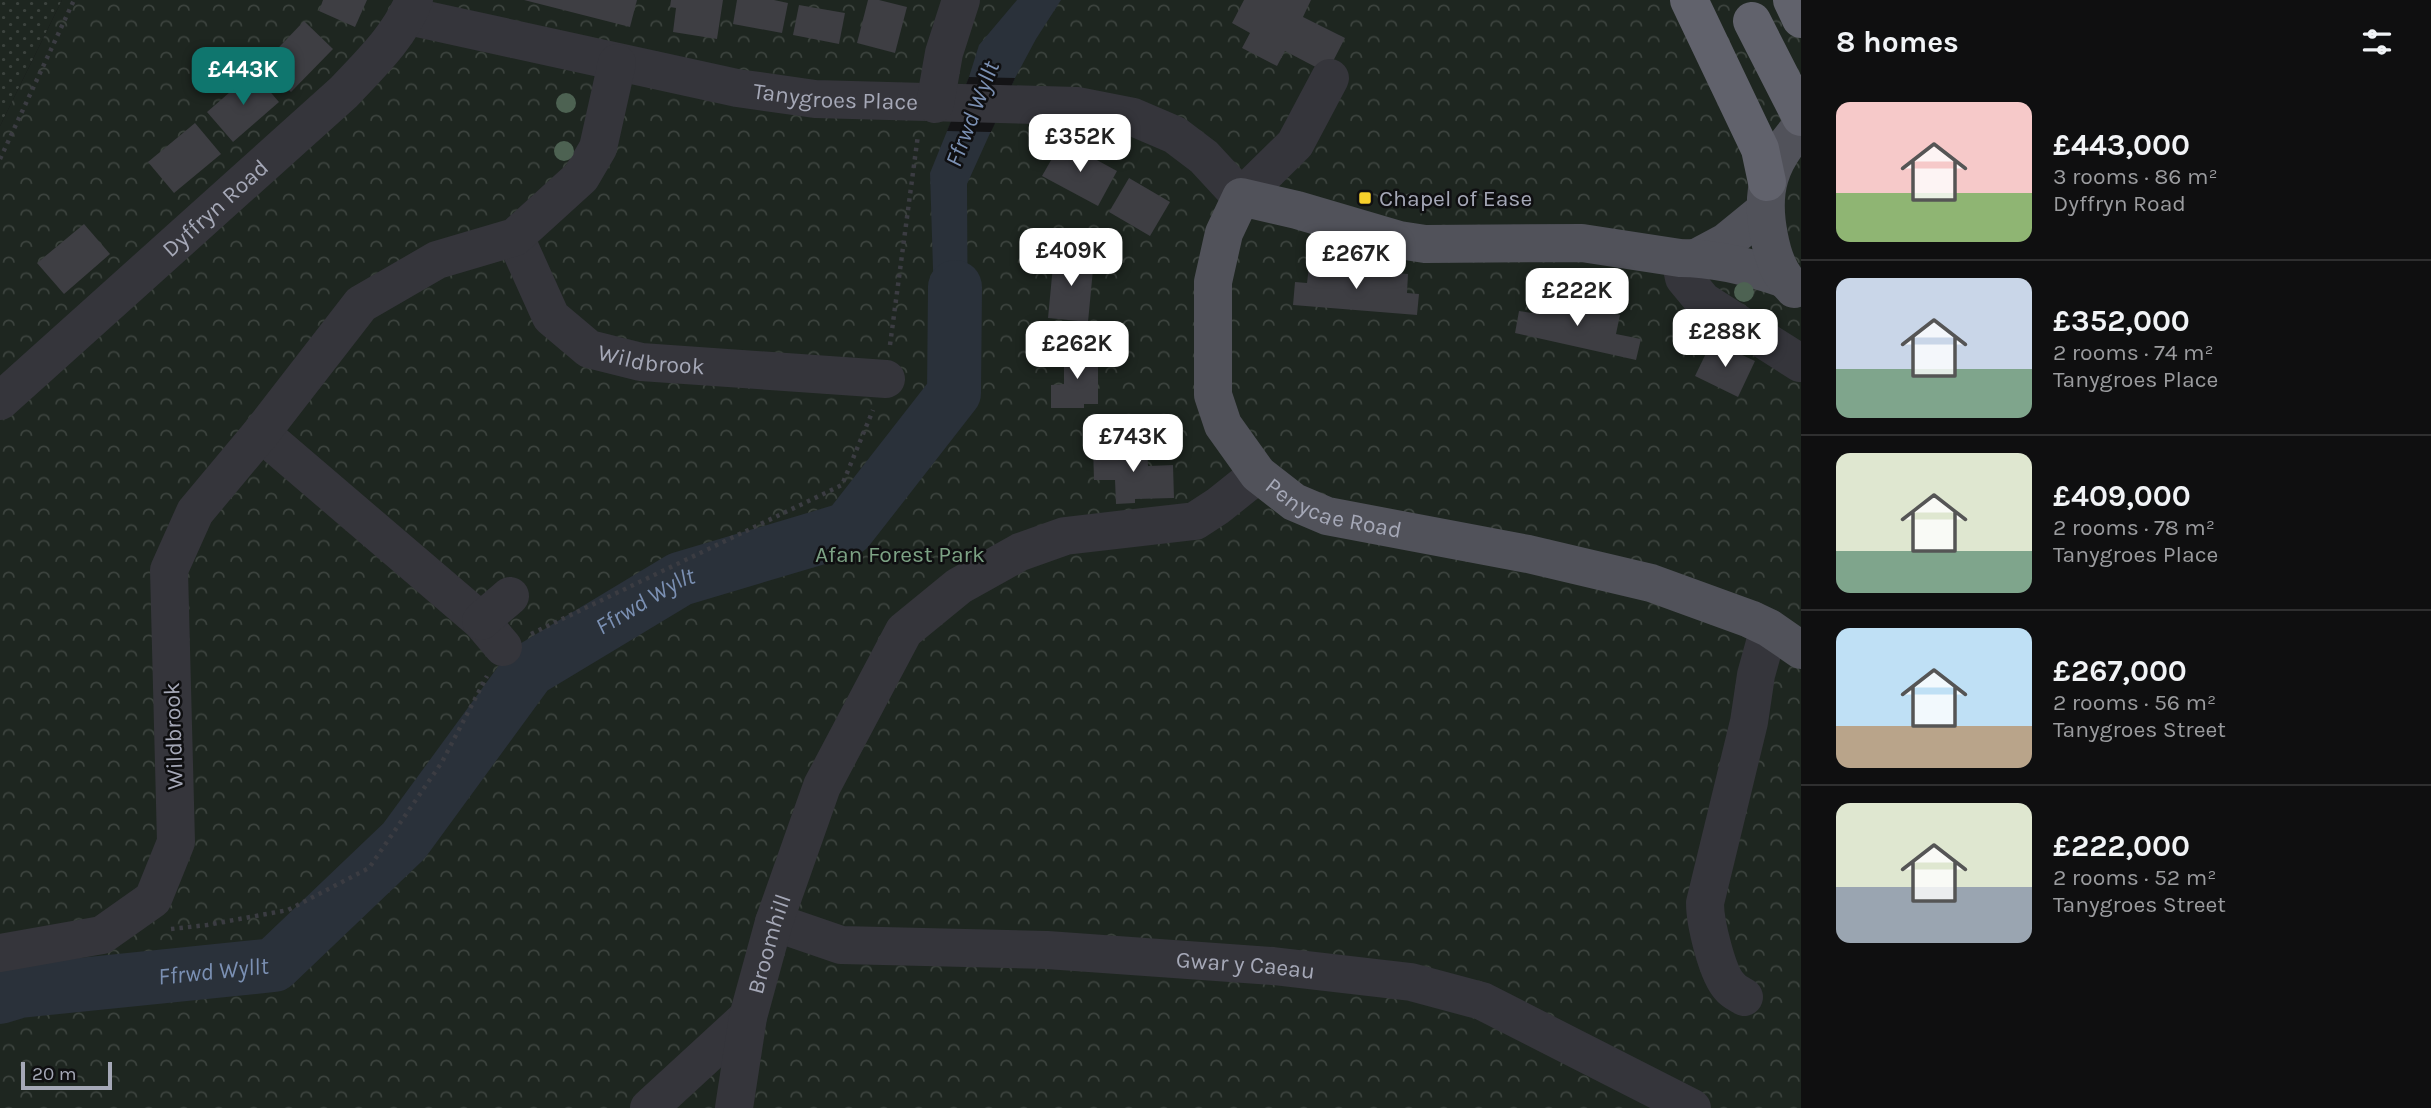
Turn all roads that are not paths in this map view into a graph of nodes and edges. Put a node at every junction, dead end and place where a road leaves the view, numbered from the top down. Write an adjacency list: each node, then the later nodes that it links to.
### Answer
1 (961, 0): 9 (street)
2 (1689, 0): 13 (highway)
3 (1792, 0): 6 (highway)
4 (411, 8): 7 (street, Tanygroes Place); 19 (street, Dyffryn Road)
5 (1747, 10): 10 (highway, bridge)
6 (1801, 19)
7 (617, 63): 9 (street, Tanygroes Place); 14 (street, Wildbrook)
8 (1330, 78): 12 (street)
9 (947, 103): 12 (street, Tanygroes Place)
10 (1801, 117)
11 (1801, 127): 13 (main road)
12 (1241, 197): 15 (main road); 21 (main road)
13 (1765, 197): 15 (main road); 16 (main road)
14 (515, 237): 18 (street, Wildbrook); 20 (street, Wildbrook)
15 (1688, 258): 16 (main road); 17 (street)
16 (1792, 286)
17 (1800, 363)
18 (886, 379)
19 (0, 401)
20 (261, 433): 22 (street); 27 (street, Wildbrook)
21 (1258, 474): 23 (main road, Penycae Road); 25 (street, Penycae Road)
22 (510, 596)
23 (1769, 628): 24 (main road, Penycae Road); 28 (street)
24 (1801, 650)
25 (822, 786): 26 (street, Broomhill)
26 (774, 922): 29 (street, Broomhill); 32 (street, Gwar y Caeau)
27 (0, 953)
28 (1744, 997)
29 (748, 1017): 30 (street); 31 (street, Broomhill)
30 (649, 1108)
31 (734, 1108)
32 (1692, 1108)

